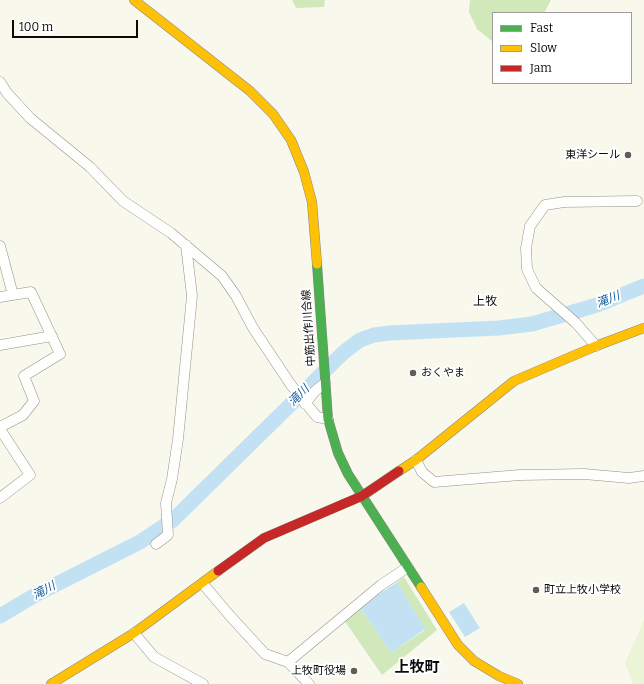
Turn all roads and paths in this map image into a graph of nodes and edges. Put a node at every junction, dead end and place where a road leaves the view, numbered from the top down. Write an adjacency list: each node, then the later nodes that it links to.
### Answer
1 (134, 0): 12 (main road, 中筋出作川合線)
2 (0, 82): 4 (street)
3 (637, 201): 11 (street)
4 (186, 245): 13 (street); 20 (street)
5 (0, 246): 6 (street)
6 (13, 295): 7 (street); 9 (street)
7 (0, 297)
8 (644, 328): 11 (main road)
9 (52, 336): 10 (street); 15 (street)
10 (0, 345)
11 (596, 346): 16 (main road)
12 (325, 383): 13 (street); 14 (main road, 中筋出作川合線)
13 (306, 404): 14 (street)
14 (328, 419): 18 (main road, 中筋出作川合線)
15 (0, 428): 19 (street)
16 (416, 460): 17 (street); 18 (main road)
17 (644, 476)
18 (362, 496): 21 (main road, 中筋出作川合線); 22 (main road)
19 (0, 498)
20 (156, 544)
21 (408, 567): 24 (street); 28 (main road, 中筋出作川合線)
22 (203, 584): 23 (main road); 24 (street)
23 (134, 633): 25 (street); 26 (main road)
24 (288, 662): 27 (street)
25 (197, 682)
26 (51, 684)
27 (309, 684)
28 (518, 684)

